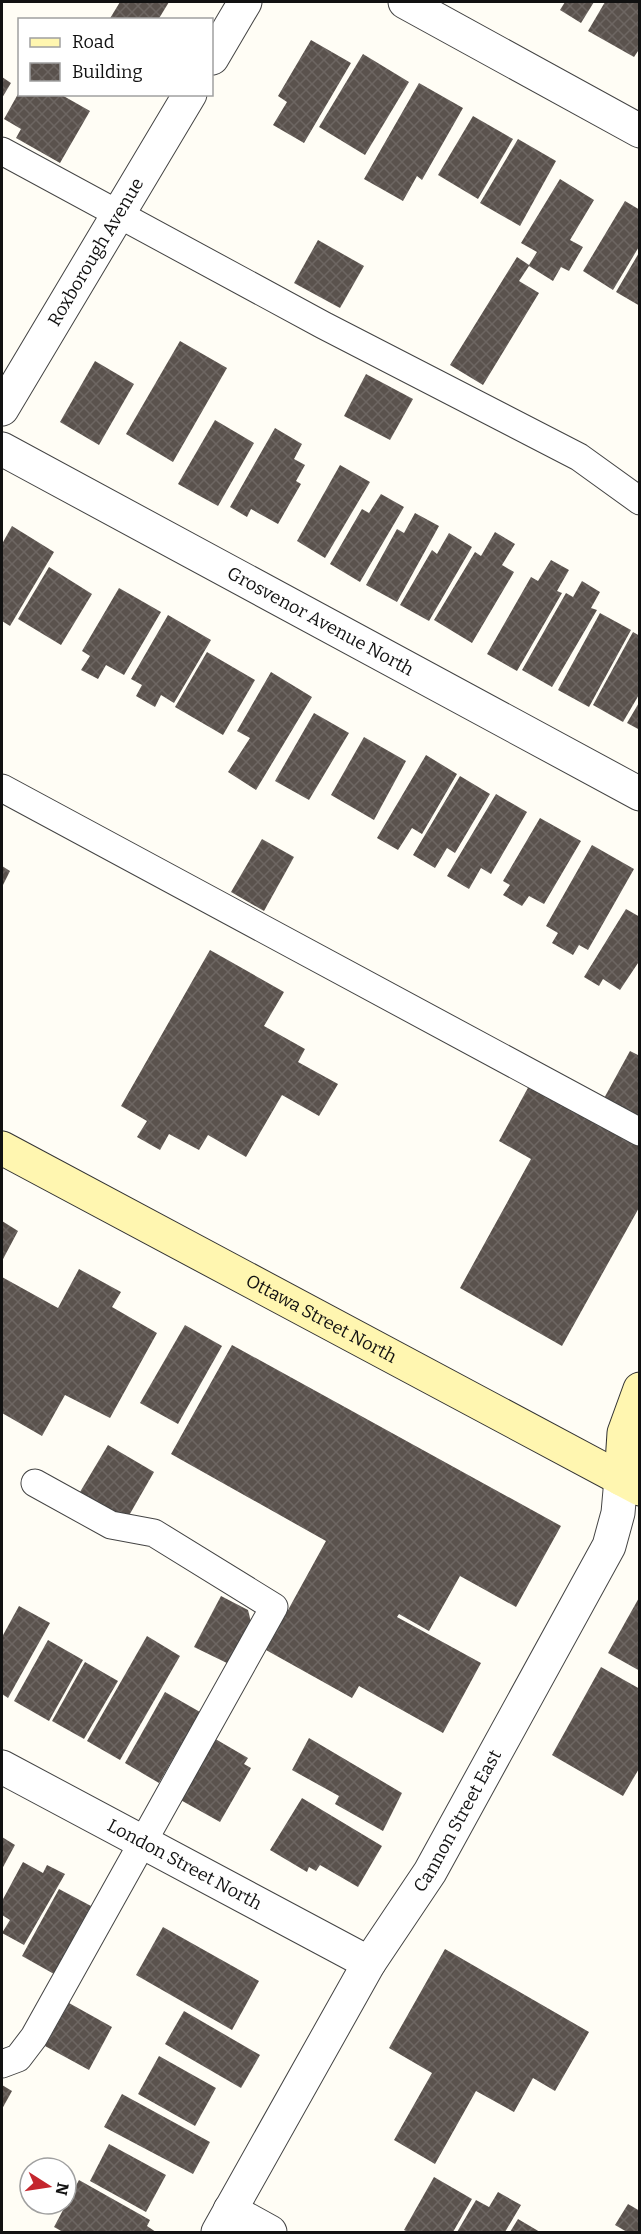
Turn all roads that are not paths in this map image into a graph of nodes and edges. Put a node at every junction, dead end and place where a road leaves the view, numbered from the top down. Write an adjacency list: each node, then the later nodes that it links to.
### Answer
1 (245, 2): 3 (street)
2 (405, 2): 5 (street)
3 (213, 56)
4 (189, 96): 7 (street, Roxborough Avenue)
5 (639, 131)
6 (2, 151): 7 (lane)
7 (118, 215): 8 (street, Roxborough Avenue); 10 (lane)
8 (2, 409)
9 (2, 449): 12 (street, Grosvenor Avenue North)
10 (639, 501)
11 (2, 788): 13 (lane)
12 (639, 794)
13 (639, 1132)
14 (2, 1148): 17 (main road, Ottawa Street North)
15 (639, 1389): 17 (main road, Cannon Street East)
16 (35, 1483): 19 (lane)
17 (630, 1484): 20 (street, Cannon Street East)
18 (2, 1767): 19 (street, London Street North)
19 (143, 1844): 20 (street, London Street North); 21 (lane)
20 (369, 1963): 22 (street, Cannon Street East)
21 (2, 2064)
22 (224, 2221): 23 (street)
23 (270, 2232)

